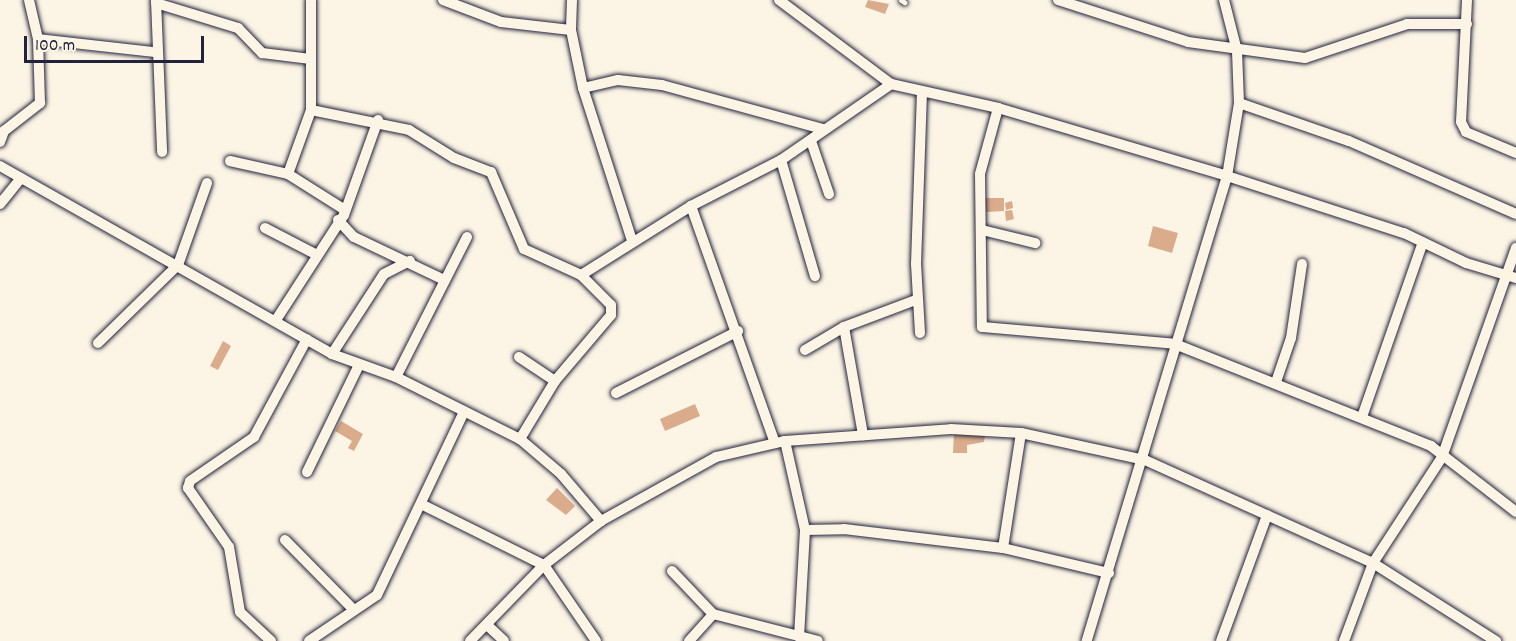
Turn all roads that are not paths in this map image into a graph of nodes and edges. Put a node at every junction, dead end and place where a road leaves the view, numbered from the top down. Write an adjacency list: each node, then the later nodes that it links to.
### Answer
1 (29, 0): 12 (street)
2 (311, 0): 15 (street)
3 (443, 0): 11 (street)
4 (572, 0): 11 (street)
5 (1058, 0): 13 (street)
6 (1224, 0): 13 (street)
7 (156, 1): 14 (street); 15 (street)
8 (786, 1): 16 (street)
9 (1470, 1): 10 (street)
10 (1467, 24): 13 (street); 27 (street)
11 (571, 30): 17 (street)
12 (38, 39): 14 (street); 24 (street)
13 (1238, 51): 19 (street)
14 (154, 52): 26 (street)
15 (311, 58): 21 (street)
16 (891, 84): 18 (street); 23 (street)
17 (583, 88): 23 (street); 44 (street)
18 (922, 91): 20 (street); 58 (street)
19 (1239, 103): 32 (street); 39 (street)
20 (998, 108): 32 (street); 42 (street)
21 (311, 111): 22 (street); 31 (street)
22 (378, 120): 38 (street); 54 (street)
23 (823, 129): 25 (street)
24 (1, 134)
25 (811, 141): 28 (street); 35 (street)
26 (162, 152)
27 (1516, 153)
28 (781, 160): 37 (street); 55 (street)
29 (230, 161): 31 (street)
30 (0, 166): 33 (street)
31 (288, 174): 38 (street)
32 (1227, 176): 45 (street); 65 (street)
33 (21, 178): 36 (street); 52 (street)
34 (207, 183): 52 (street)
35 (829, 194)
36 (0, 204)
37 (691, 206): 44 (street); 61 (street)
38 (345, 210): 40 (street)
39 (1516, 214)
40 (338, 220): 48 (street); 49 (street)
41 (265, 228): 48 (street)
42 (982, 230): 46 (street); 65 (street)
43 (467, 237): 57 (street)
44 (632, 241): 54 (street)
45 (1423, 242): 56 (street); 75 (street)
46 (1035, 243)
47 (1516, 248): 56 (street)
48 (317, 255): 59 (street)
49 (395, 255): 50 (street); 53 (street)
50 (410, 261): 53 (street); 57 (street)
51 (1302, 264): 72 (street)
52 (178, 265): 59 (street); 64 (street)
53 (393, 267): 67 (street)
54 (580, 275): 71 (street)
55 (815, 276)
56 (1512, 276): 80 (street)
57 (444, 280): 70 (street)
58 (916, 300): 60 (street); 62 (street)
59 (276, 320): 63 (street)
60 (844, 327): 66 (street); 77 (street)
61 (738, 331): 73 (street); 79 (street)
62 (920, 333)
63 (307, 339): 67 (street); 99 (street)
64 (98, 343)
65 (1175, 344): 72 (street); 81 (street)
66 (805, 350)
67 (332, 354): 69 (street)
68 (519, 357): 71 (street)
69 (358, 367): 70 (street); 82 (street)
70 (396, 377): 74 (street)
71 (555, 381): 78 (street)
72 (1276, 382): 75 (street)
73 (616, 393)
74 (464, 412): 78 (street); 83 (street)
75 (1362, 417): 80 (street)
76 (1021, 433): 77 (street); 81 (street); 89 (street)
77 (863, 435): 79 (street)
78 (520, 439): 86 (street)
79 (780, 442): 86 (street); 87 (street)
80 (1442, 457): 84 (street); 90 (street)
81 (1145, 460): 85 (street); 93 (street)
82 (307, 472)
83 (421, 504): 91 (street); 94 (street)
84 (1516, 512)
85 (1267, 515): 90 (street); 107 (street)
86 (602, 521): 91 (street)
87 (805, 530): 89 (street); 98 (street)
88 (285, 540): 94 (street)
89 (1003, 548): 93 (street)
90 (1373, 563): 108 (street); 109 (street)
91 (544, 565): 96 (street); 103 (street)
92 (672, 571): 95 (street)
93 (1109, 573): 106 (street)
94 (352, 609): 100 (street)
95 (713, 614): 97 (street); 104 (street)
96 (487, 625): 101 (street); 102 (street)
97 (783, 637): 98 (street)
98 (799, 637): 105 (street)
99 (271, 641)
100 (309, 641)
101 (470, 641)
102 (504, 641)
103 (596, 641)
104 (688, 641)
105 (818, 641)
106 (1087, 641)
107 (1221, 641)
108 (1344, 641)
109 (1496, 641)

